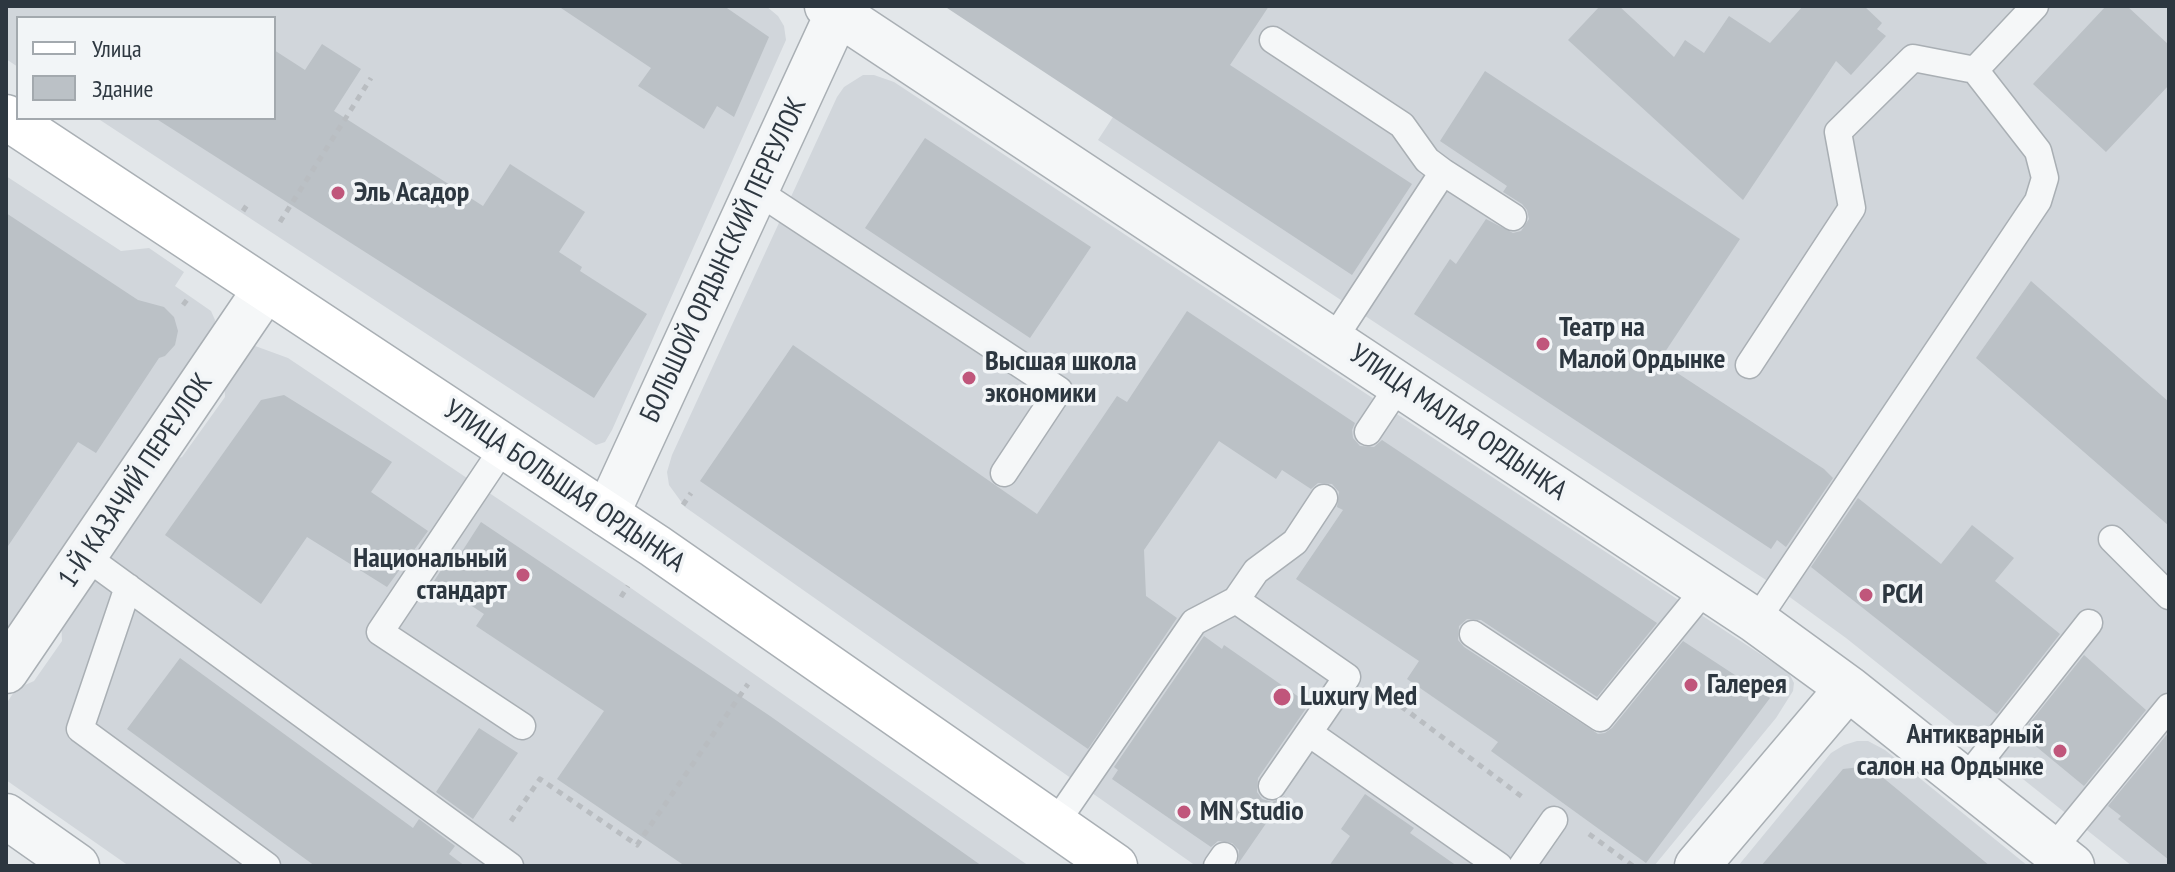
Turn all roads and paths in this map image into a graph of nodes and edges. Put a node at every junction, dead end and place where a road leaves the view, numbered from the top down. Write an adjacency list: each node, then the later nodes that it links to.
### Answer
1 (2035, 6): 4 (lane)
2 (835, 9): 8 (street, БОЛЬШОЙ ОРДЫНСКИЙ ПЕРЕУЛОК); 16 (street, УЛИЦА МАЛАЯ ОРДЫНКА)
3 (1273, 40): 7 (lane)
4 (1975, 70): 17 (lane); 34 (lane)
5 (371, 78): 12 (path)
6 (6, 117): 13 (main road, УЛИЦА БОЛЬШАЯ ОРДЫНКА)
7 (1443, 172): 11 (lane); 16 (lane)
8 (757, 191): 21 (lane); 25 (street, БОЛЬШОЙ ОРДЫНСКИЙ ПЕРЕУЛОК)
9 (249, 202): 10 (path)
10 (243, 211)
11 (1513, 217)
12 (280, 222)
13 (265, 290): 20 (main road, УЛИЦА БОЛЬШАЯ ОРДЫНКА); 27 (street, 1-Й КАЗАЧИЙ ПЕРЕУЛОК)
14 (190, 296): 15 (path)
15 (183, 305)
16 (1333, 340): 18 (street, УЛИЦА МАЛАЯ ОРДЫНКА)
17 (1749, 365)
18 (1400, 384): 19 (lane); 30 (street, УЛИЦА МАЛАЯ ОРДЫНКА)
19 (1368, 432)
20 (504, 447): 25 (main road, УЛИЦА БОЛЬШАЯ ОРДЫНКА); 42 (lane)
21 (1004, 473)
22 (691, 493): 24 (path)
23 (1324, 498): 33 (lane)
24 (683, 505)
25 (607, 514): 49 (main road, УЛИЦА БОЛЬШАЯ ОРДЫНКА)
26 (2112, 539): 31 (lane)
27 (85, 556): 29 (lane); 37 (street, 1-Й КАЗАЧИЙ ПЕРЕУЛОК)
28 (628, 586): 32 (path)
29 (128, 587): 53 (lane); 54 (lane)
30 (1706, 588): 34 (street, УЛИЦА МАЛАЯ ОРДЫНКА); 36 (lane)
31 (2169, 596)
32 (621, 597)
33 (1236, 600): 38 (lane); 49 (lane)
34 (1756, 621): 40 (street, УЛИЦА МАЛАЯ ОРДЫНКА)
35 (2089, 623): 44 (lane)
36 (1473, 634)
37 (6, 671)
38 (1347, 677): 43 (lane); 48 (path)
39 (748, 684): 46 (path)
40 (1848, 688): 44 (street, УЛИЦА МАЛАЯ ОРДЫНКА); 58 (street)
41 (2169, 707): 50 (lane)
42 (522, 726)
43 (1309, 733): 45 (lane); 55 (lane)
44 (1965, 780): 50 (street, УЛИЦА МАЛАЯ ОРДЫНКА)
45 (1272, 786)
46 (519, 808)
47 (6, 816): 52 (street)
48 (1554, 820): 56 (lane); 57 (path)
49 (1055, 824): 51 (main road, УЛИЦА БОЛЬШАЯ ОРДЫНКА)
50 (2062, 858)
51 (1106, 863)
52 (77, 866)
53 (267, 866)
54 (510, 866)
55 (1499, 866)
56 (1522, 866)
57 (1633, 866)
58 (1697, 866)

